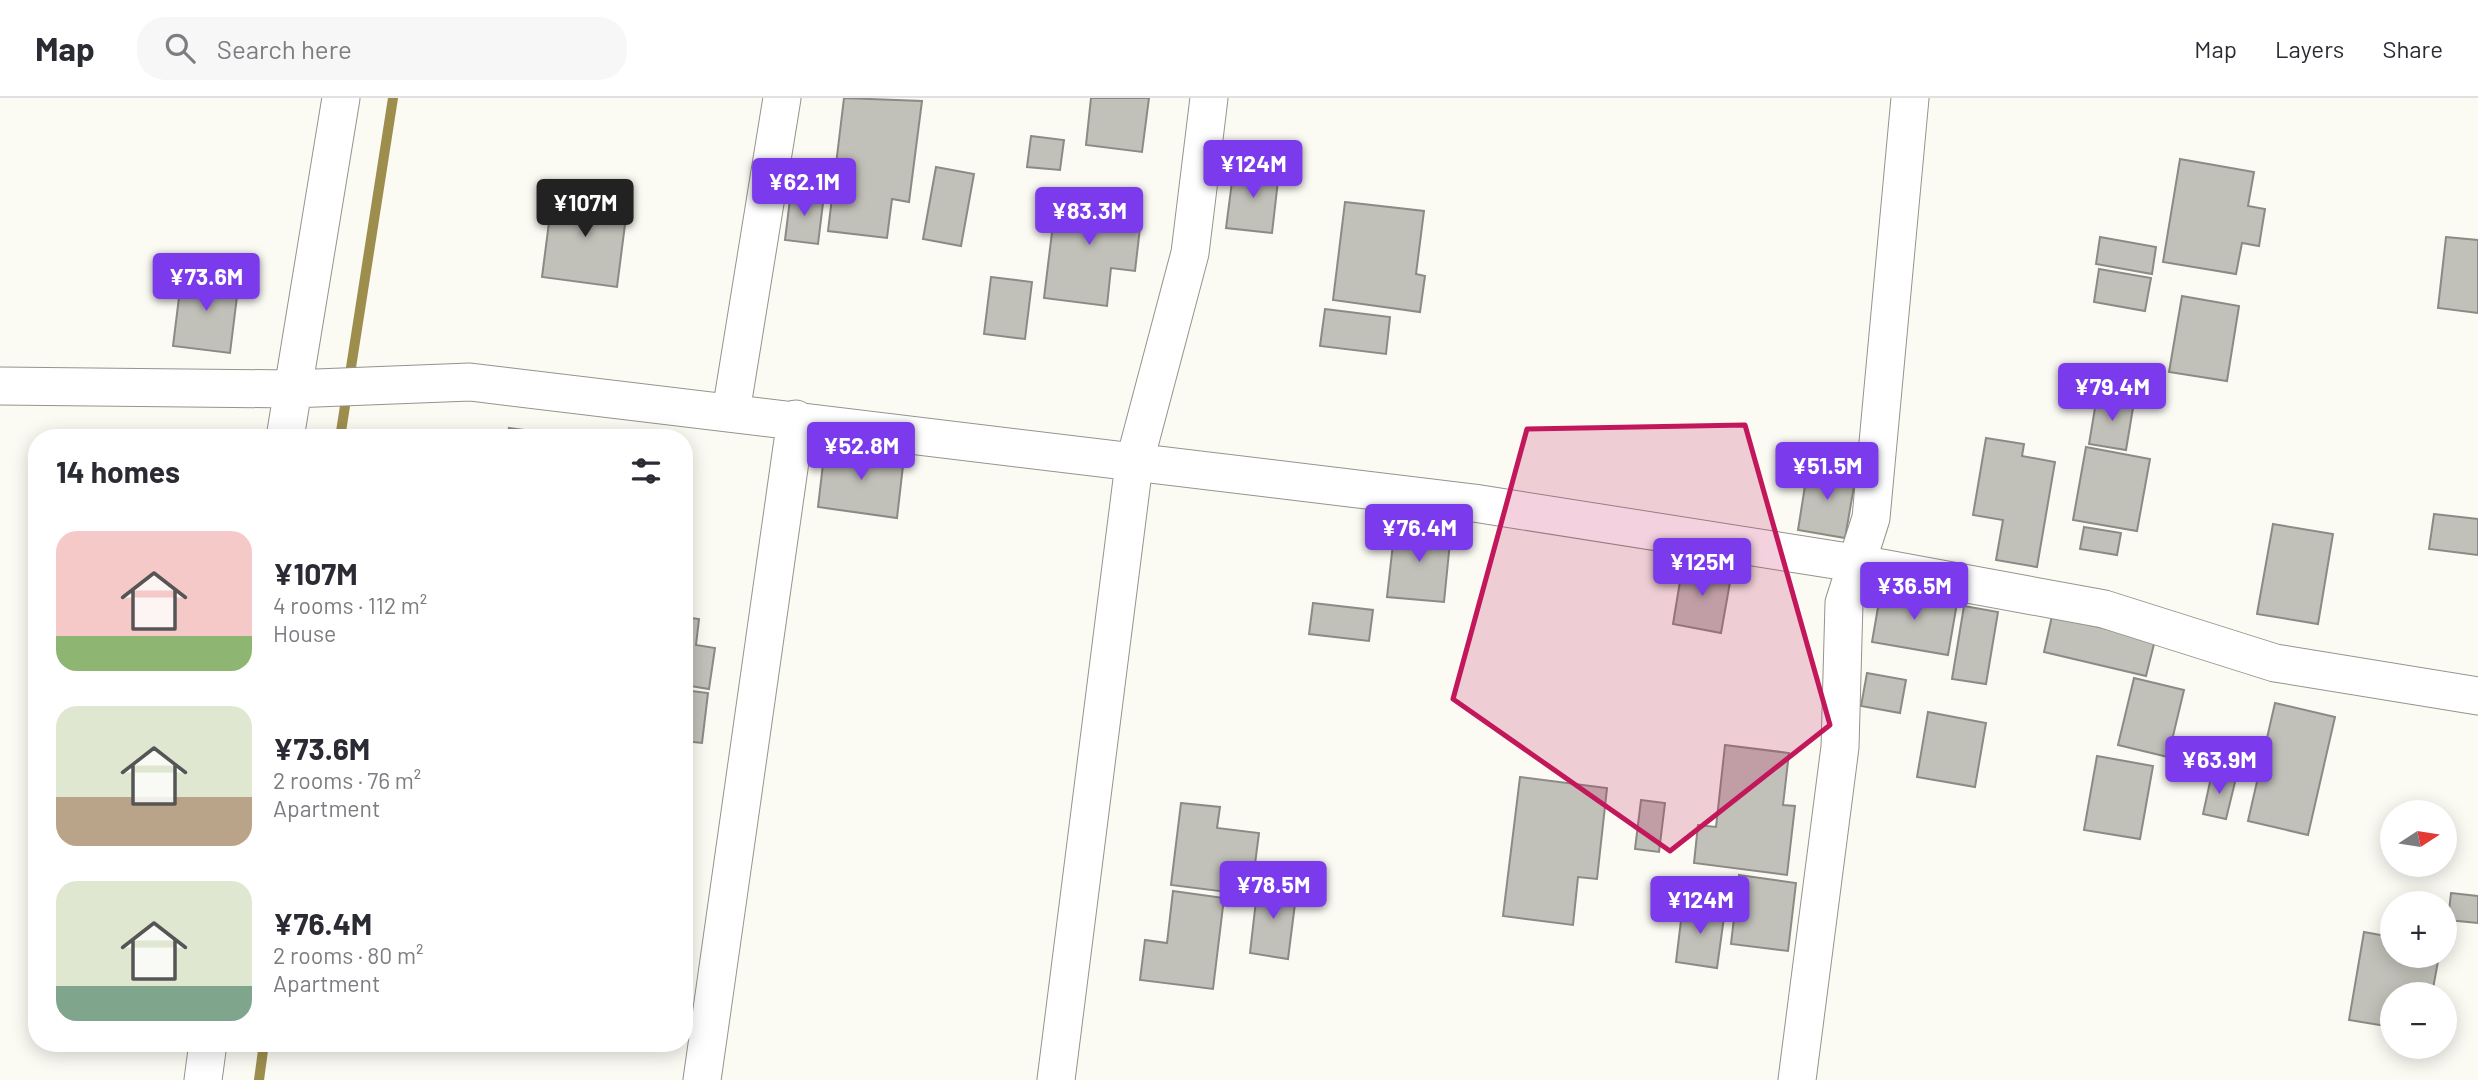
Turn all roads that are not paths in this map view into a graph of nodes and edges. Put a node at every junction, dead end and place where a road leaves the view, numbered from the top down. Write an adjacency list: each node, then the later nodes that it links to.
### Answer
1 (341, 98): 6 (street)
2 (782, 98): 7 (street)
3 (1209, 98): 10 (street)
4 (1910, 98): 11 (street)
5 (0, 387): 6 (street)
6 (308, 388): 7 (street); 9 (street)
7 (731, 412): 8 (street)
8 (796, 419): 10 (street); 15 (street)
9 (289, 429)
10 (1134, 464): 11 (street); 16 (street)
11 (1854, 563): 12 (street); 17 (street)
12 (2478, 696)
13 (207, 1052): 14 (street)
14 (204, 1080)
15 (702, 1080)
16 (1056, 1080)
17 (1797, 1080)

